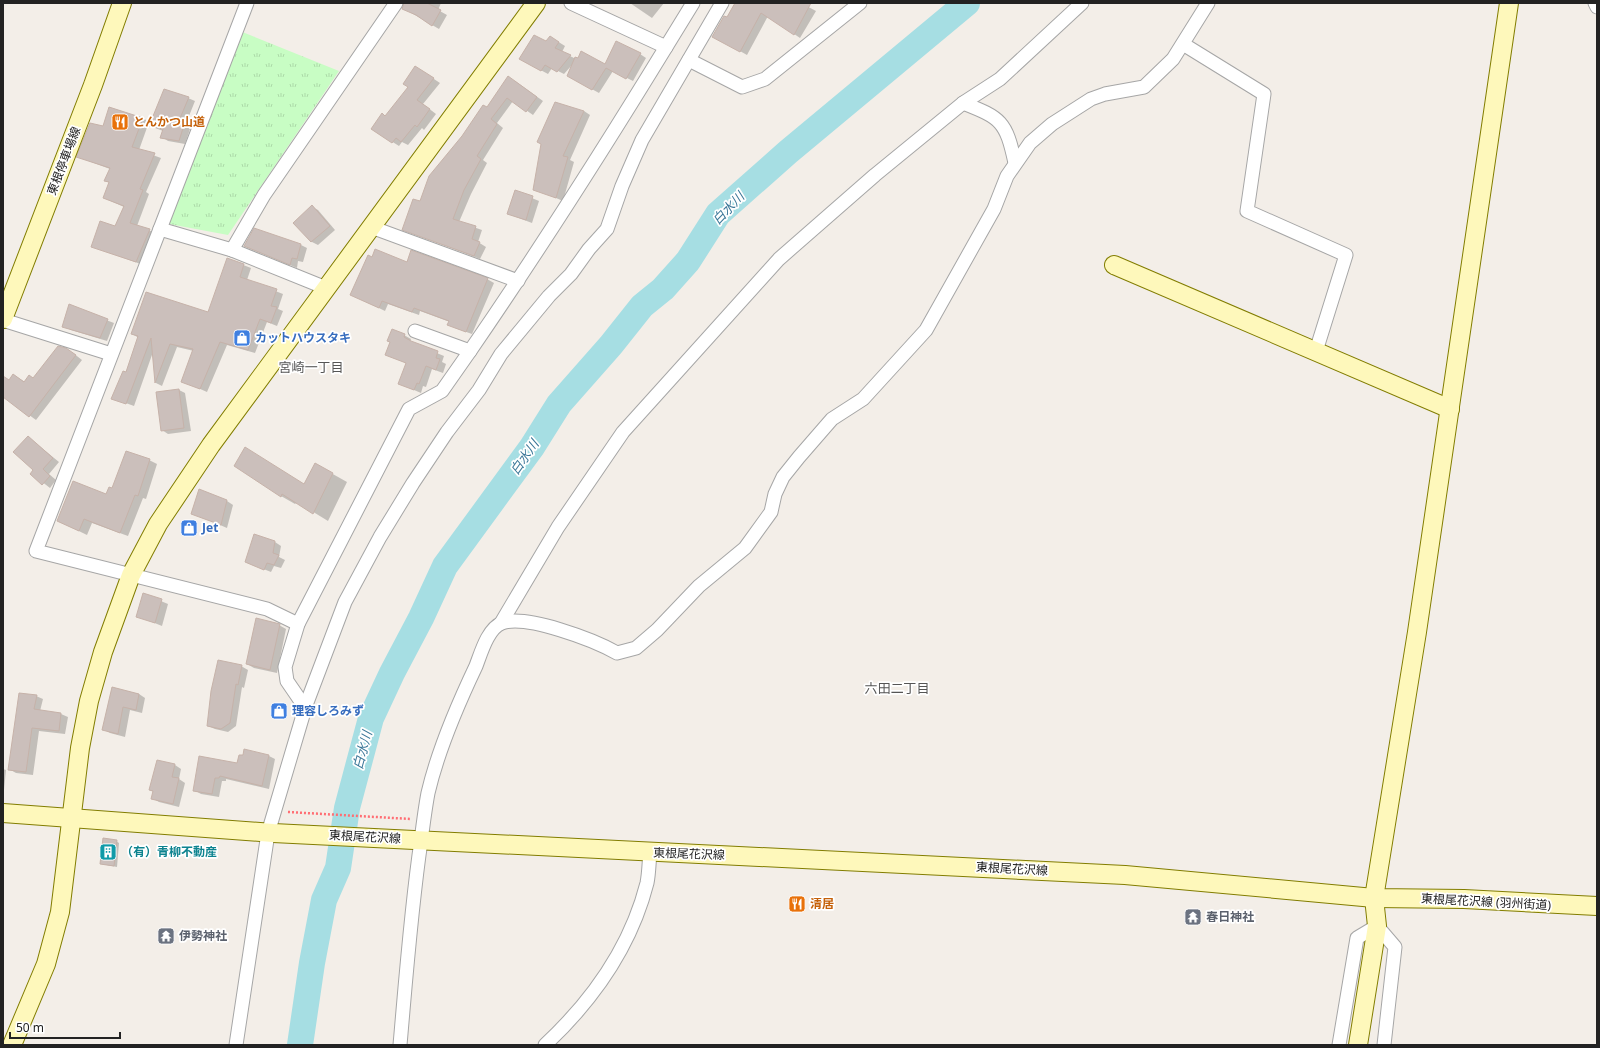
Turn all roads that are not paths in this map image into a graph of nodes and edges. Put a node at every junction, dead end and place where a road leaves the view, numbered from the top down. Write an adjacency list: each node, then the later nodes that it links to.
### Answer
1 (122, 3): 25 (street, 東根停車場線)
2 (247, 3): 20 (street)
3 (396, 3): 21 (street)
4 (536, 3): 19 (street)
5 (571, 3): 15 (street)
6 (693, 3): 15 (street)
7 (722, 3): 16 (street)
8 (860, 3): 16 (street)
9 (1082, 3): 17 (street)
10 (1208, 3): 14 (street)
11 (1509, 3): 30 (street)
12 (1595, 3): 13 (street)
13 (1597, 7)
14 (1183, 44): 18 (street); 28 (street)
15 (666, 47): 23 (street)
16 (689, 60): 34 (street)
17 (963, 103): 18 (street); 32 (street)
18 (1015, 163): 32 (street)
19 (371, 227): 23 (street); 24 (street)
20 (160, 229): 21 (street); 29 (street)
21 (232, 250): 24 (street)
22 (1114, 265): 28 (street)
23 (518, 281): 27 (street)
24 (326, 288): 31 (street)
25 (3, 319): 29 (street)
26 (416, 331): 27 (street)
27 (470, 351): 33 (street)
28 (1316, 351): 30 (street)
29 (111, 354): 31 (street)
30 (1450, 409): 40 (street)
31 (131, 575): 33 (street); 36 (street)
32 (501, 623): 38 (street)
33 (298, 624): 34 (street)
34 (306, 705): 37 (street)
35 (3, 813): 36 (street, 東根尾花沢線)
36 (72, 819): 37 (street, 東根尾花沢線); 43 (street)
37 (270, 833): 38 (street, 東根尾花沢線); 44 (street)
38 (418, 840): 39 (street, 東根尾花沢線); 45 (street)
39 (650, 852): 40 (street, 東根尾花沢線); 46 (street)
40 (1374, 898): 41 (street, 東根尾花沢線 (羽州街道)); 42 (street)
41 (1597, 906)
42 (1377, 926): 47 (street); 48 (street); 49 (street)
43 (12, 1045)
44 (236, 1045)
45 (400, 1045)
46 (545, 1045)
47 (1339, 1045)
48 (1358, 1045)
49 (1384, 1045)

